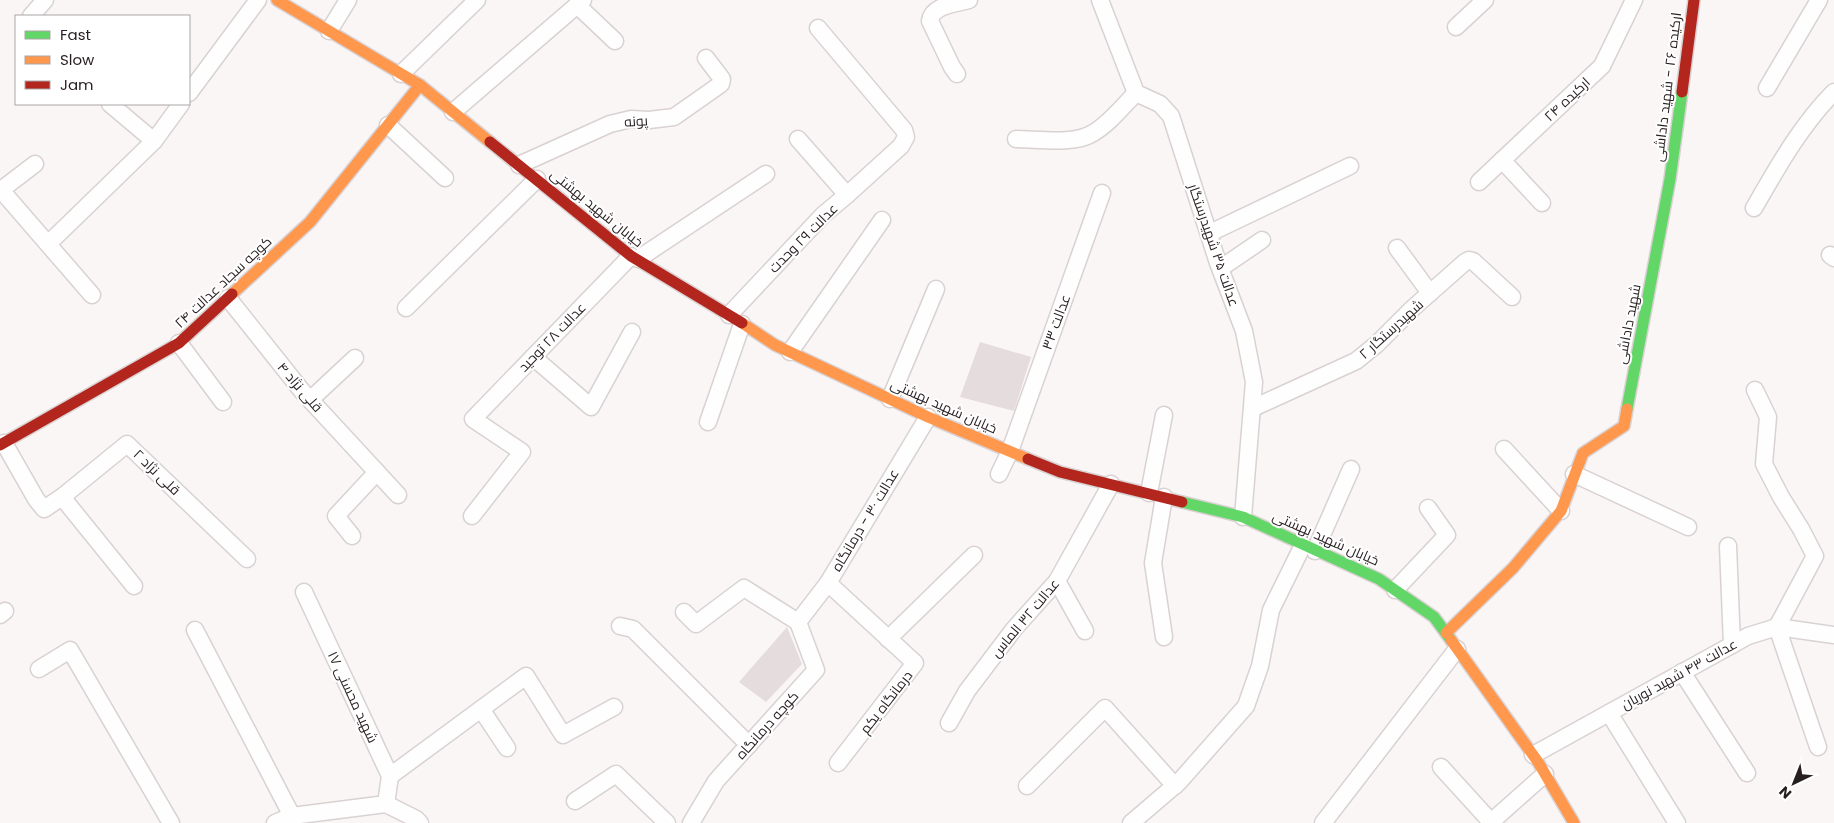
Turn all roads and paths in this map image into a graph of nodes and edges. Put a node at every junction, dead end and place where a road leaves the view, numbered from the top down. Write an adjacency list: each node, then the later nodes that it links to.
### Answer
1 (44, 0): 13 (street)
2 (258, 0): 24 (street)
3 (277, 0): 16 (main road, خیابان شهید بهشتی)
4 (348, 0): 16 (street)
5 (477, 0): 19 (street)
6 (969, 0): 20 (street)
7 (1100, 0): 25 (street)
8 (1485, 0): 14 (street)
9 (1634, 0): 33 (street, ارکیده ۲۴)
10 (1694, 0): 40 (main road, ارکیده ۲۶ - شهید داداشی)
11 (1818, 0): 22 (street)
12 (580, 2): 17 (street); 28 (street)
13 (32, 15)
14 (1456, 27)
15 (818, 28): 43 (street)
16 (329, 31): 19 (main road, خیابان شهید بهشتی)
17 (615, 41)
18 (706, 58): 35 (street, پونه)
19 (401, 74): 21 (main road, خیابان شهید بهشتی)
20 (957, 74)
21 (420, 86): 28 (main road, خیابان شهید بهشتی); 29 (main road, کوچه سجاد عدالت ۲۴)
22 (1767, 88)
23 (1834, 92): 45 (street)
24 (190, 93)
25 (1136, 93): 31 (street); 47 (street, عدالت ۳۵ شهیدرستگار)
26 (111, 105): 32 (street)
27 (180, 105): 32 (street)
28 (453, 112): 35 (main road, خیابان شهید بهشتی)
29 (388, 125): 38 (street); 57 (main road, کوچه سجاد عدالت ۲۴)
30 (798, 139): 43 (street, عدالت ۲۹ وحدت)
31 (1016, 139)
32 (154, 141): 49 (street)
33 (1502, 160): 41 (street, ارکیده ۲۴); 44 (street)
34 (35, 164): 49 (street)
35 (519, 165): 39 (main road, خیابان شهید بهشتی)
36 (1350, 166): 47 (street)
37 (766, 174): 51 (street, عدالت ۲۸ توحید)
38 (445, 178)
39 (537, 179): 51 (main road, خیابان شهید بهشتی); 58 (street)
40 (1670, 179): 79 (main road, شهید داداشی)
41 (1479, 182)
42 (1102, 193): 75 (street, عدالت ۳۳)
43 (847, 195): 59 (street, عدالت ۲۹ وحدت)
44 (1542, 203)
45 (1754, 208)
46 (882, 220): 62 (street)
47 (1210, 233): 52 (street, عدالت ۳۵ شهیدرستگار)
48 (1262, 240): 52 (street)
49 (49, 244): 55 (street)
50 (1397, 248): 54 (street)
51 (634, 258): 59 (main road, خیابان شهید بهشتی); 63 (street, عدالت ۲۸ توحید)
52 (1221, 268): 69 (street, عدالت ۳۵ شهیدرستگار)
53 (936, 290): 66 (street)
54 (1430, 293): 56 (street, شهیدرستگار ۲); 69 (street, شهیدرستگار ۲)
55 (92, 295)
56 (1512, 297)
57 (228, 298): 61 (main road, کوچه سجاد عدالت ۲۴); 67 (street, قلی نژاد ۴)
58 (406, 308)
59 (736, 319): 62 (main road, خیابان شهید بهشتی); 72 (street)
60 (632, 332): 63 (street)
61 (180, 343): 68 (street); 73 (main road, کوچه سجاد عدالت ۲۴)
62 (790, 352): 66 (main road, خیابان شهید بهشتی)
63 (532, 357): 86 (street, عدالت ۲۸ توحید)
64 (355, 358): 67 (street)
65 (1754, 390): 102 (street)
66 (890, 399): 71 (main road, خیابان شهید بهشتی)
67 (310, 400): 77 (street, قلی نژاد ۴)
68 (223, 402)
69 (1253, 408): 87 (street, عدالت ۳۵ شهیدرستگار)
70 (1164, 415): 82 (street)
71 (928, 417): 75 (main road, خیابان شهید بهشتی); 95 (street, عدالت ۳۰ - درمانگاه)
72 (708, 422)
73 (2, 444): 83 (street, قلی نژاد ۲)
74 (1504, 450): 85 (street)
75 (1010, 451): 78 (street, عدالت ۳۳); 80 (main road, خیابان شهید بهشتی)
76 (1351, 469): 91 (street)
77 (377, 472): 81 (street, قلی نژاد ۴); 89 (street)
78 (999, 474)
79 (1574, 474): 85 (main road); 88 (street)
80 (1112, 484): 82 (main road, خیابان شهید بهشتی); 94 (street, عدالت ۳۲ الماس)
81 (398, 495)
82 (1156, 495): 87 (main road, خیابان شهید بهشتی); 107 (street)
83 (62, 496): 93 (street, قلی نژاد ۲); 96 (street)
84 (1428, 508): 97 (street)
85 (1561, 511): 105 (main road)
86 (472, 516)
87 (1243, 517): 91 (main road, خیابان شهید بهشتی)
88 (1688, 527)
89 (352, 536)
90 (1728, 546): 109 (street)
91 (1309, 548): 97 (main road, خیابان شهید بهشتی); 127 (street)
92 (974, 555): 108 (street)
93 (247, 559)
94 (1057, 582): 104 (street); 116 (street, عدالت ۳۲ الماس)
95 (828, 583): 100 (street, عدالت ۳۰ - درمانگاه); 108 (street, درمانگاه یکم)
96 (134, 586)
97 (1395, 590): 105 (main road, خیابان شهید بهشتی)
98 (304, 592): 125 (street, شهید محسنی ۱۷)
99 (684, 612): 100 (street)
100 (798, 622): 117 (street, کوچه درمانگاه)
101 (620, 626): 117 (street)
102 (1777, 627): 106 (street, عدالت ۴۳ شهید نوریان); 109 (street, عدالت ۴۳ شهید نوریان); 118 (street)
103 (195, 630): 130 (street)
104 (1085, 631)
105 (1446, 633): 110 (main road, خیابان شهید بهشتی)
106 (1834, 635)
107 (1164, 637)
108 (888, 638): 121 (street, درمانگاه یکم)
109 (1732, 645): 112 (street, عدالت ۴۳ شهید نوریان)
110 (1457, 649): 120 (main road, خیابان شهید بهشتی); 138 (street)
111 (39, 669): 132 (street)
112 (1682, 672): 115 (street, عدالت ۴۳ شهید نوریان); 123 (street)
113 (614, 707): 114 (street)
114 (481, 709): 119 (street); 125 (street)
115 (1609, 713): 120 (street, عدالت ۴۳ شهید نوریان); 140 (street)
116 (949, 723)
117 (749, 745): 136 (street, کوچه درمانگاه)
118 (1818, 747)
119 (507, 748)
120 (1533, 755): 124 (main road, خیابان شهید بهشتی)
121 (838, 763)
122 (1441, 767): 131 (street)
123 (1747, 773)
124 (1545, 774): 131 (street); 139 (main road, خیابان شهید بهشتی)
125 (390, 776): 129 (street)
126 (1027, 786): 127 (street)
127 (1175, 786): 137 (street)
128 (575, 801): 135 (street)
129 (386, 804): 130 (street); 134 (street)
130 (292, 816): 133 (street)
131 (1491, 822)
132 (171, 823)
133 (275, 823)
134 (420, 823)
135 (667, 823)
136 (691, 823)
137 (1131, 823)
138 (1323, 823)
139 (1574, 823)
140 (1677, 823)

